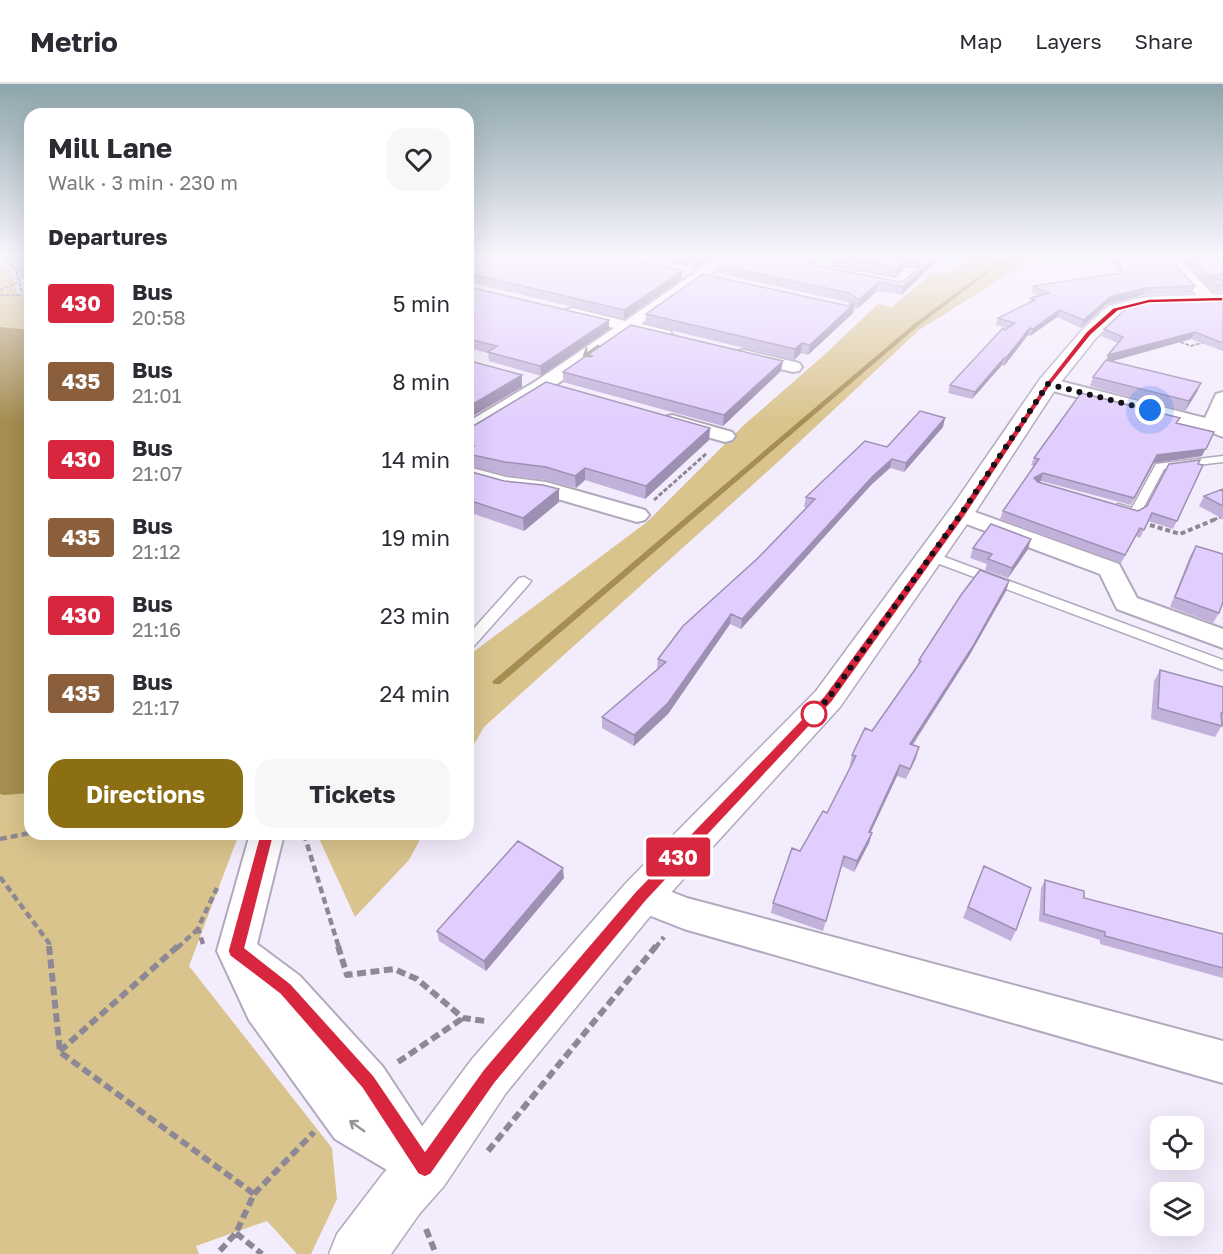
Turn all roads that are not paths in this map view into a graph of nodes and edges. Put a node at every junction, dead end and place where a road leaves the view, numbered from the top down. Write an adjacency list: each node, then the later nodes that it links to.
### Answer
1 (572, 313): 5 (street)
2 (622, 313): 5 (street)
3 (644, 313): 6 (street)
4 (1112, 313): 11 (street)
5 (609, 322): 6 (street); 10 (street)
6 (627, 326): 7 (street); 10 (street, one-way to 10)
7 (680, 339)
8 (725, 350): 9 (street)
9 (793, 367)
10 (549, 381): 13 (street); 15 (street)
11 (1048, 384): 16 (street); 21 (street)
12 (1223, 399): 16 (street)
13 (474, 409)
14 (649, 415): 17 (street)
15 (474, 427)
16 (1217, 429)
17 (725, 436)
18 (1223, 459): 20 (lane)
19 (474, 476): 22 (street)
20 (1103, 504)
21 (961, 514): 23 (street); 26 (street)
22 (637, 515)
23 (931, 556): 27 (lane); 29 (street)
24 (524, 580): 25 (lane)
25 (474, 637)
26 (1223, 639)
27 (1223, 665)
28 (265, 840): 31 (street)
29 (641, 896): 30 (street); 31 (street)
30 (1223, 1062)
31 (425, 1167): 32 (street)
32 (357, 1254)

